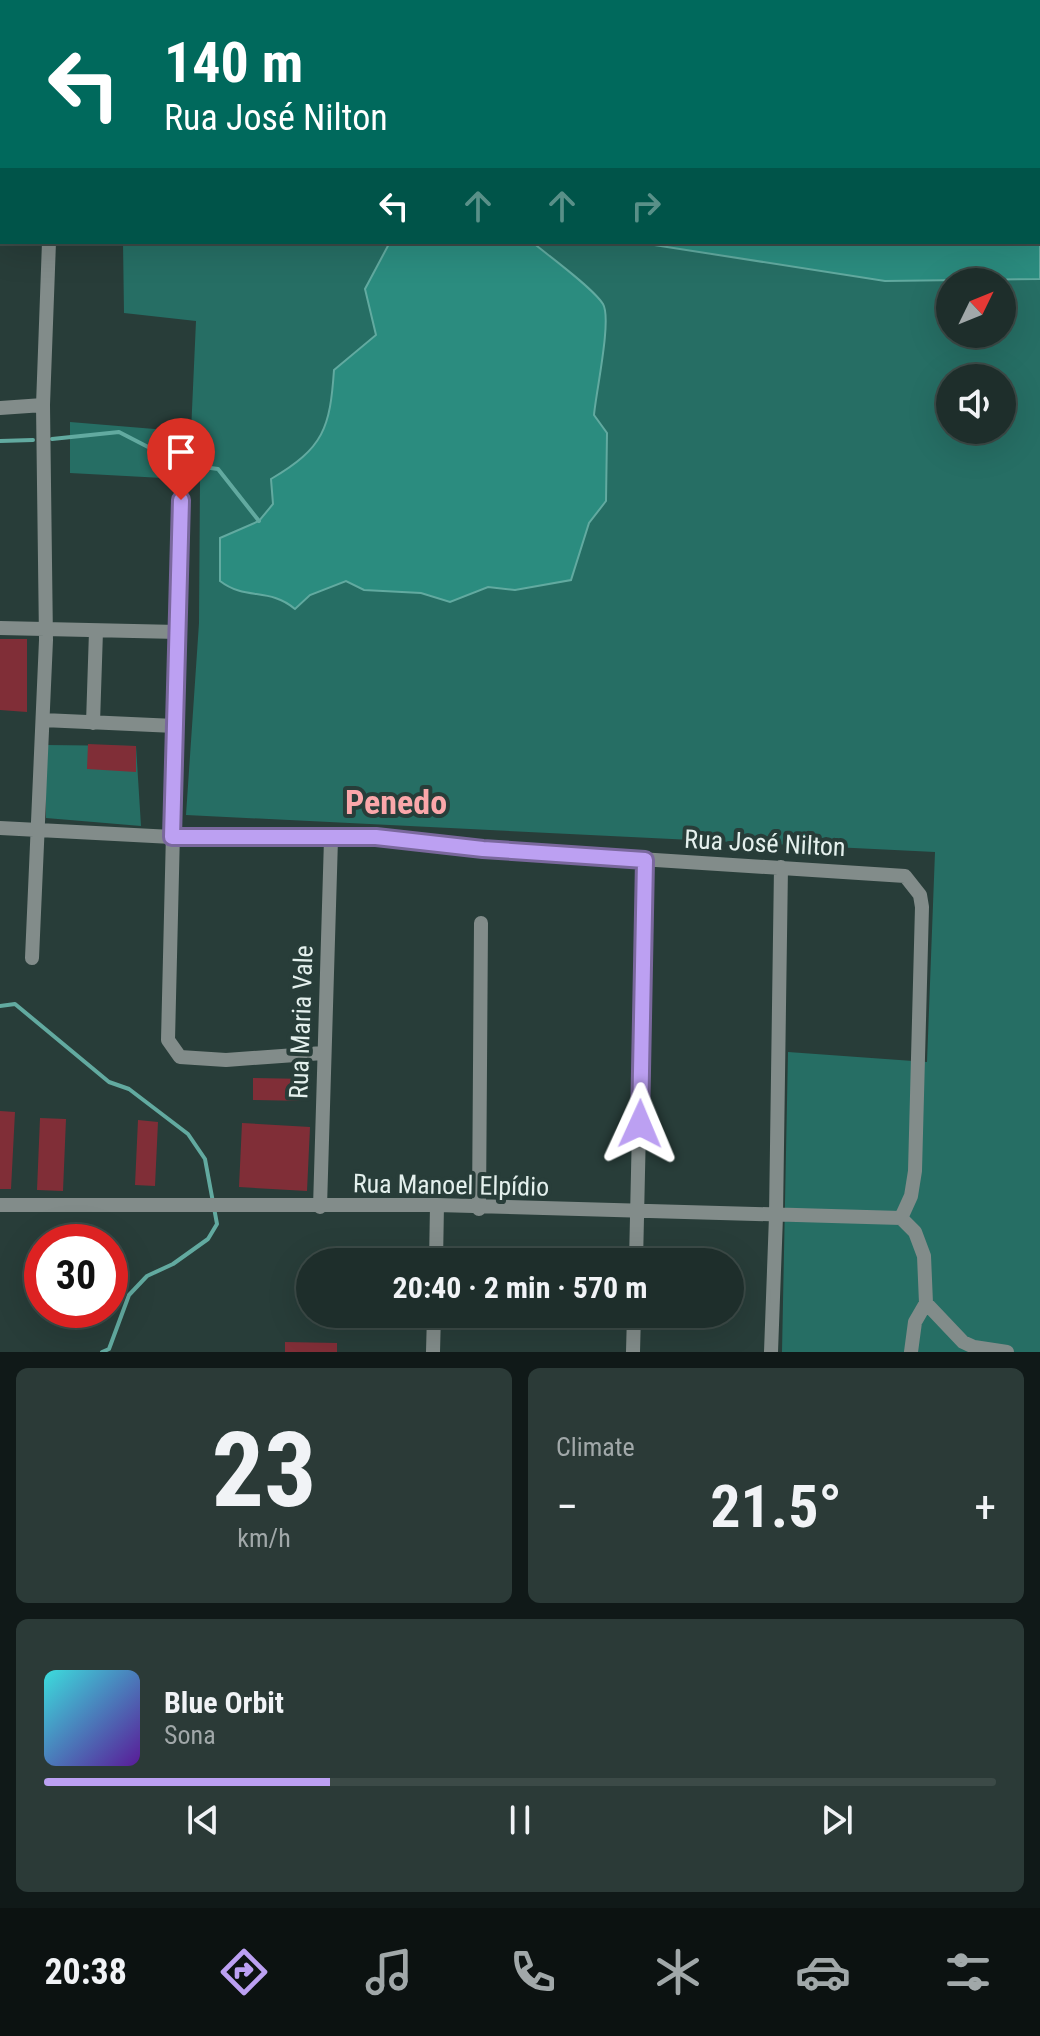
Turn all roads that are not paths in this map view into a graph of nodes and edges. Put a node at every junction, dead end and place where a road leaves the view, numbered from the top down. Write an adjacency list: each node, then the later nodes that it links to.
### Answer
1 (49, 244): 2 (street)
2 (43, 405): 3 (street); 6 (street)
3 (0, 408)
4 (181, 500): 8 (street)
5 (0, 628): 6 (street)
6 (46, 630): 7 (street); 9 (street)
7 (96, 631): 8 (street); 10 (street)
8 (178, 632): 11 (street)
9 (43, 720): 10 (street); 13 (street)
10 (93, 723): 11 (street)
11 (175, 726): 14 (street)
12 (0, 828): 13 (street, Rua José Nilton)
13 (37, 830): 14 (street, Rua José Nilton); 19 (street)
14 (172, 837): 15 (street, Rua José Nilton); 20 (street)
15 (331, 839): 16 (street, Rua José Nilton); 20 (street, Rua Maria Vale)
16 (645, 860): 17 (street, Rua José Nilton); 25 (street)
17 (781, 867): 26 (street); 27 (street, Rua José Nilton)
18 (481, 923): 24 (street)
19 (32, 958)
20 (323, 1053): 23 (street, Rua Maria Vale)
21 (0, 1205): 23 (street, Rua Manoel Elpídio)
22 (437, 1205): 23 (street, Rua Manoel Elpídio); 24 (street, Rua Manoel Elpídio); 28 (street)
23 (320, 1207)
24 (479, 1209): 25 (street, Rua Manoel Elpídio)
25 (638, 1212): 26 (street, Rua Manoel Elpídio); 29 (street)
26 (776, 1216): 27 (street, Rua Manoel Elpídio); 35 (street)
27 (901, 1218): 30 (street)
28 (436, 1248)
29 (637, 1248)
30 (926, 1303): 36 (street); 37 (street)
31 (434, 1328): 33 (street)
32 (634, 1328): 34 (street)
33 (433, 1352)
34 (633, 1352)
35 (771, 1352)
36 (911, 1352)
37 (1007, 1352)

